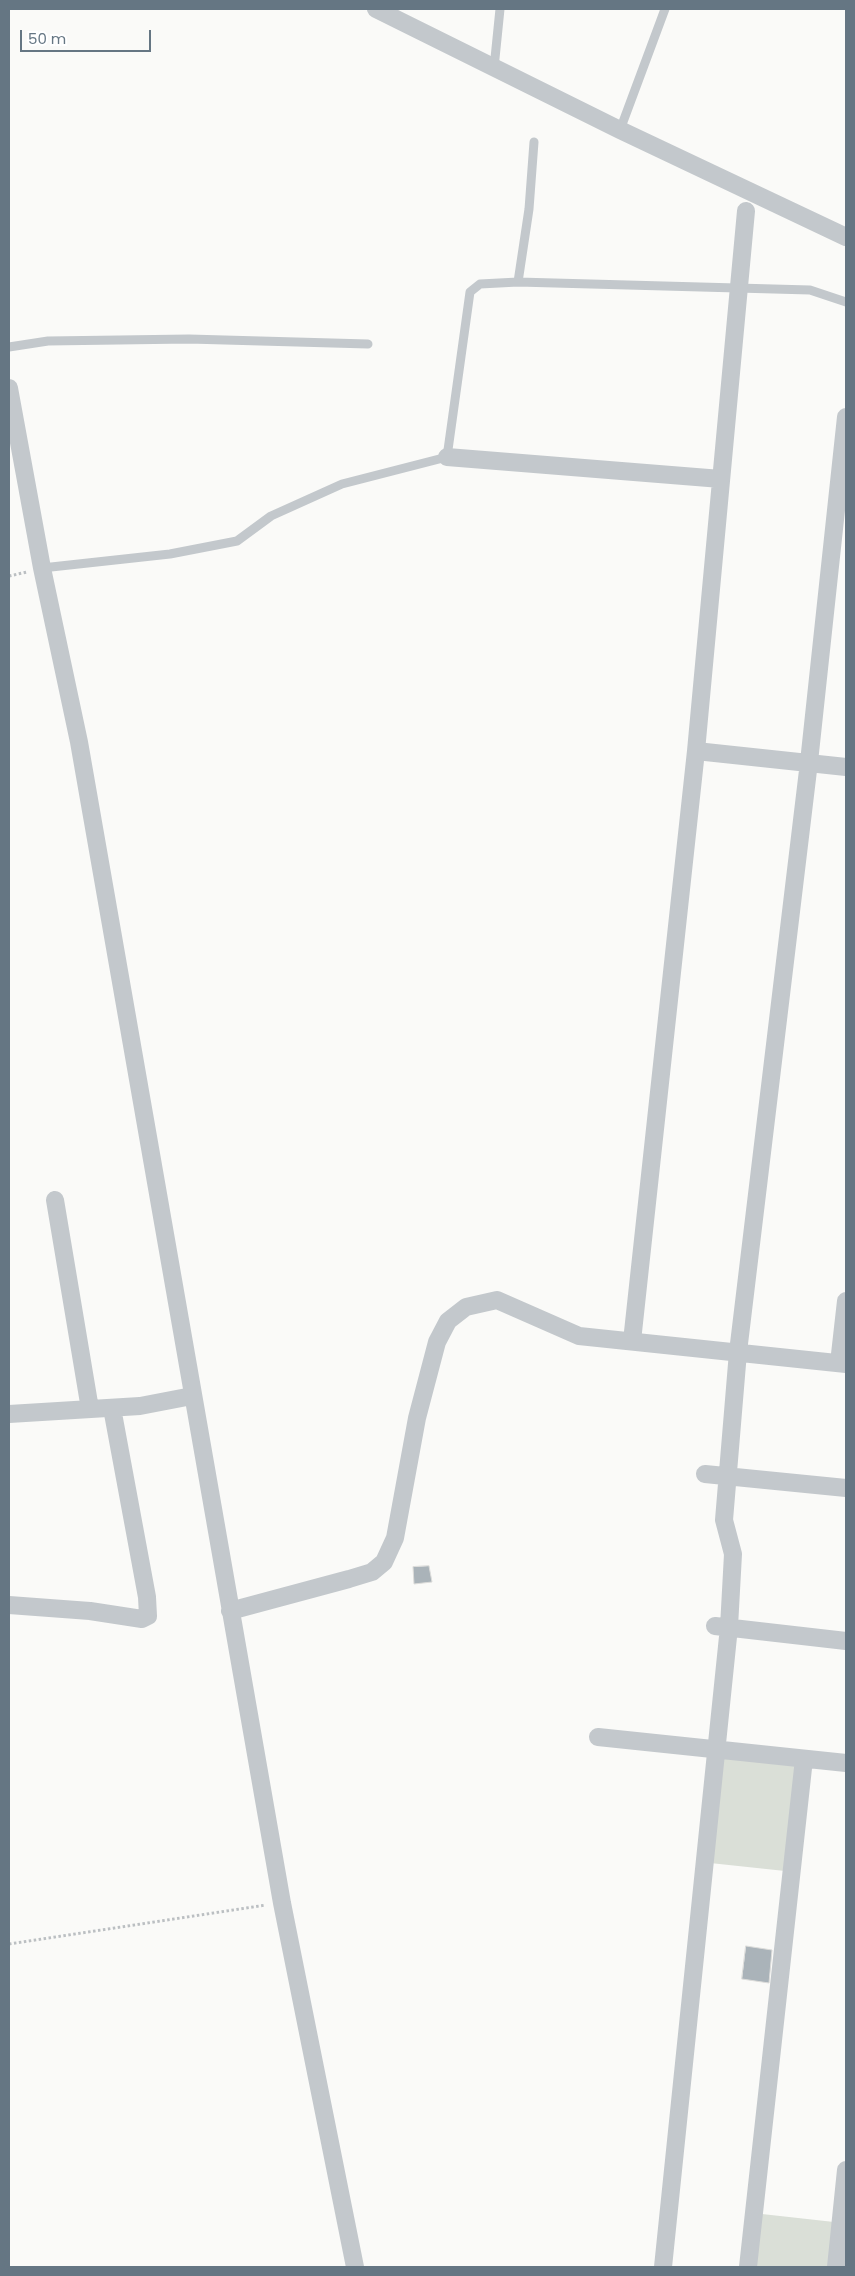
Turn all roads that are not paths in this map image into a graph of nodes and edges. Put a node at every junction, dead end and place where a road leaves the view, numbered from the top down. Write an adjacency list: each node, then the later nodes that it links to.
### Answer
1 (376, 9): 4 (street)
2 (500, 9): 4 (lane)
3 (666, 9): 5 (lane)
4 (494, 68): 5 (street)
5 (620, 130): 8 (street)
6 (534, 142): 9 (lane)
7 (746, 210): 10 (street)
8 (846, 237)
9 (518, 282): 10 (lane); 16 (lane)
10 (738, 288): 11 (lane); 17 (street)
11 (846, 302)
12 (368, 344): 13 (lane)
13 (9, 347)
14 (9, 388): 18 (street)
15 (846, 417): 20 (street)
16 (447, 457): 17 (street); 18 (lane)
17 (721, 479): 19 (street)
18 (42, 568): 27 (street)
19 (696, 751): 20 (street); 24 (street)
20 (809, 762): 21 (street); 25 (street)
21 (846, 767)
22 (55, 1200): 29 (street)
23 (846, 1301): 26 (street)
24 (632, 1341): 25 (street); 35 (street)
25 (738, 1352): 26 (street); 32 (street)
26 (842, 1363)
27 (192, 1396): 28 (street); 35 (street)
28 (112, 1408): 29 (street); 34 (street)
29 (90, 1409): 30 (street)
30 (9, 1414)
31 (706, 1474): 32 (street)
32 (728, 1476): 33 (street); 36 (street)
33 (846, 1488)
34 (9, 1605)
35 (230, 1611): 43 (street)
36 (722, 1627): 37 (street); 39 (street)
37 (846, 1640)
38 (598, 1737): 39 (street)
39 (716, 1750): 40 (street); 44 (street)
40 (804, 1759): 41 (street); 45 (street)
41 (846, 1763)
42 (846, 2170): 46 (street)
43 (355, 2267)
44 (663, 2267)
45 (748, 2267)
46 (836, 2267)

